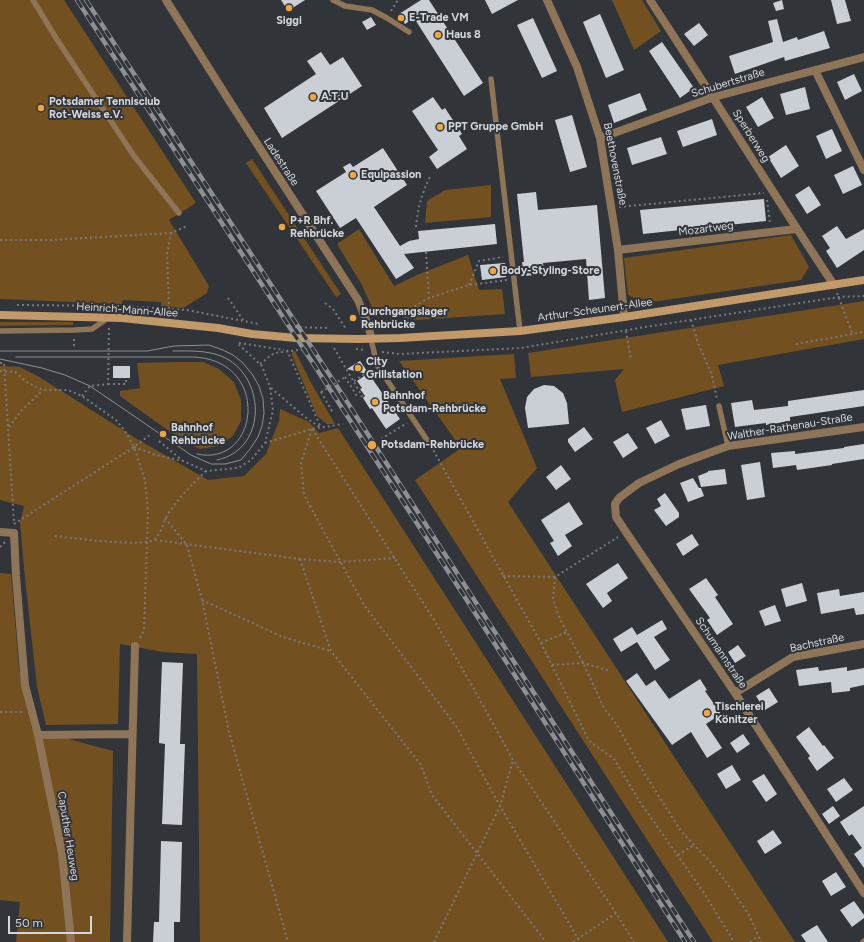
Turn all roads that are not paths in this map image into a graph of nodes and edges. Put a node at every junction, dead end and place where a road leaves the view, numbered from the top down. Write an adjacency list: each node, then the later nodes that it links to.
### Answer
1 (34, 0): 13 (lane)
2 (166, 0): 24 (street, Ladestraße)
3 (333, 0): 6 (lane)
4 (547, 0): 11 (street, Beethovenstraße)
5 (650, 0): 10 (street, Sperberweg)
6 (409, 32)
7 (864, 57): 8 (street, Schubertstraße)
8 (815, 70): 10 (street, Schubertstraße); 12 (street)
9 (491, 79): 22 (lane)
10 (714, 97): 11 (street, Schubertstraße); 14 (street, Sperberweg)
11 (600, 138): 15 (street, Beethovenstraße)
12 (864, 170)
13 (179, 213)
14 (796, 229): 15 (street, Mozartweg); 17 (street, Sperberweg)
15 (618, 250): 20 (street, Beethovenstraße)
16 (864, 280): 17 (main road, Arthur-Scheunert-Allee)
17 (834, 285): 20 (main road, Arthur-Scheunert-Allee)
18 (0, 315): 19 (main road, Heinrich-Mann-Allee)
19 (109, 318): 21 (lane); 23 (main road, Heinrich-Mann-Allee)
20 (624, 318): 22 (main road, Arthur-Scheunert-Allee)
21 (0, 331)
22 (520, 331): 24 (main road, Arthur-Scheunert-Allee)
23 (328, 339): 24 (main road, Arthur-Scheunert-Allee)
24 (370, 339): 27 (lane)
25 (719, 406): 28 (lane)
26 (864, 426): 28 (street, Walther-Rathenau-Straße)
27 (427, 440)
28 (728, 446): 29 (street, Walther-Rathenau-Straße)
29 (615, 504): 33 (street, Schumannstraße)
30 (0, 532): 35 (street, Caputher Heuweg)
31 (864, 644): 33 (street, Bachstraße)
32 (135, 646): 34 (street)
33 (735, 692): 36 (street, Schumannstraße)
34 (132, 734): 35 (street); 38 (street)
35 (38, 735): 37 (street, Caputher Heuweg)
36 (864, 893)
37 (71, 942)
38 (127, 942)

